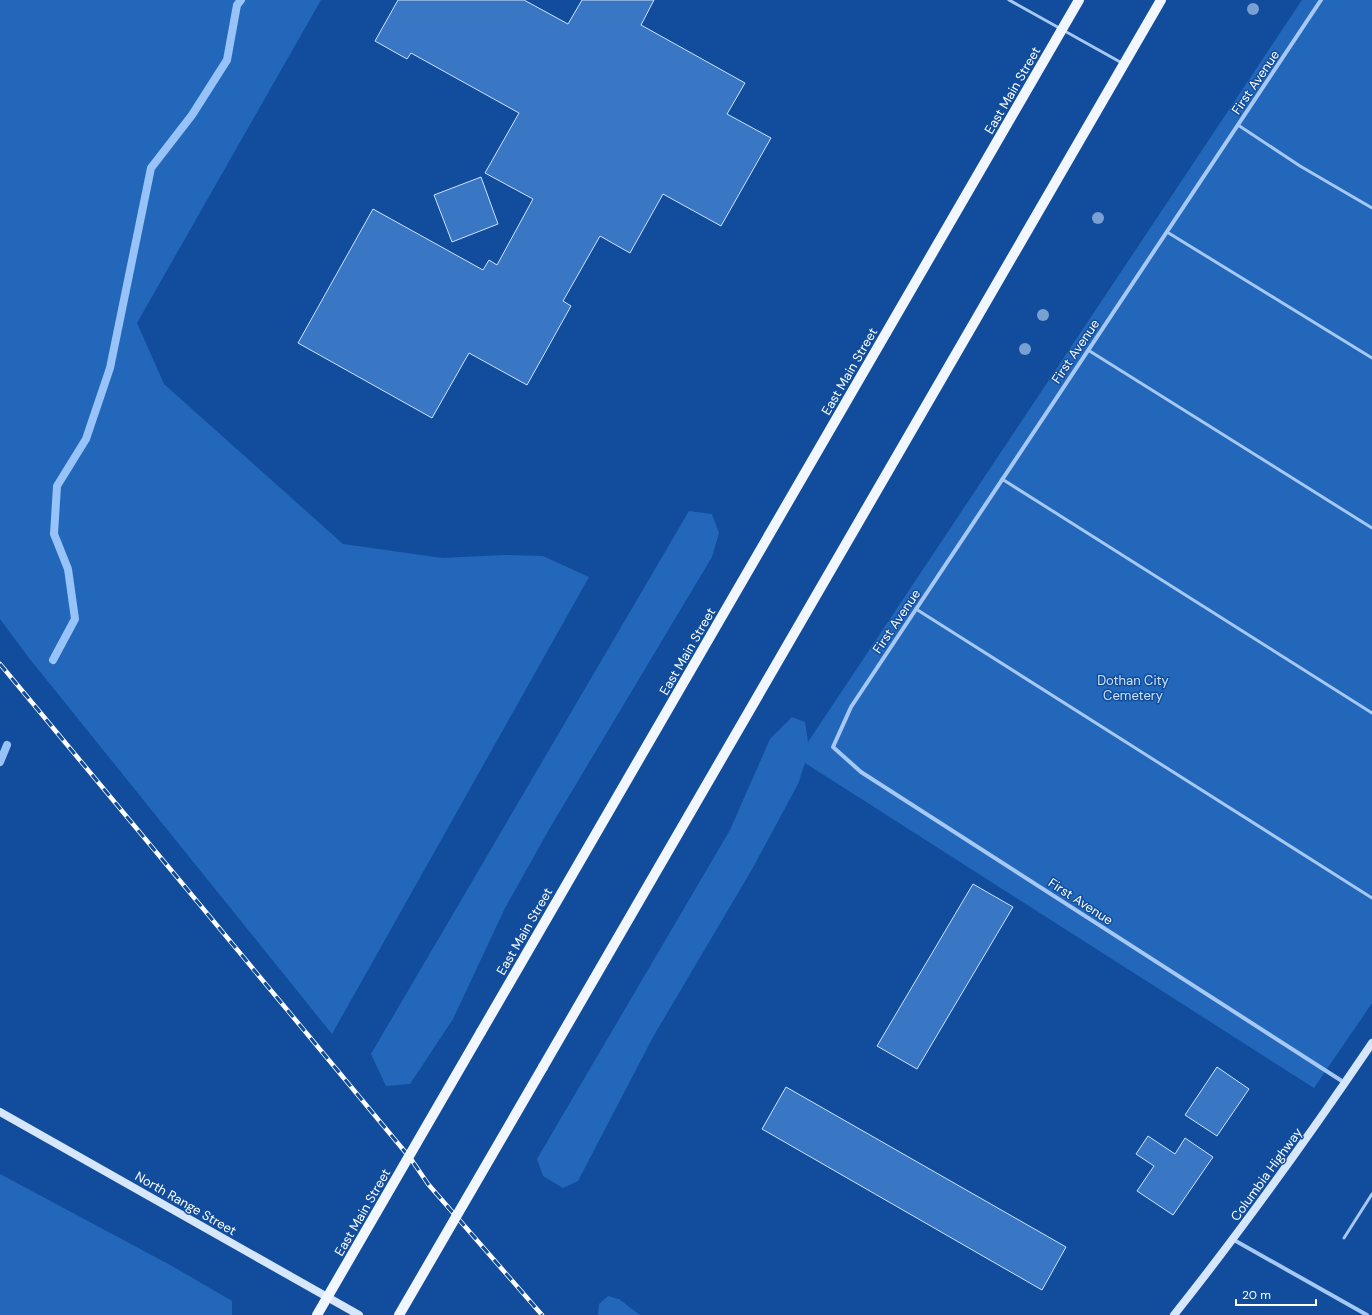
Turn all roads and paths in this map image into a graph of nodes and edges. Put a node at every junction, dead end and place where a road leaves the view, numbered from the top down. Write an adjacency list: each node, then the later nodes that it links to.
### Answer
1 (1009, 0): 5 (lane)
2 (1079, 0): 5 (main road, East Main Street)
3 (1161, 0): 6 (main road)
4 (1321, 0): 7 (street, First Avenue)
5 (1062, 29): 6 (lane); 23 (main road, East Main Street, bridge)
6 (1124, 64): 25 (main road, bridge)
7 (1238, 125): 8 (lane); 9 (street, First Avenue)
8 (1372, 208)
9 (1167, 232): 10 (street, First Avenue); 11 (lane)
10 (1088, 350): 12 (street, First Avenue); 13 (lane)
11 (1372, 358)
12 (1002, 479): 14 (street, First Avenue); 15 (lane)
13 (1372, 528)
14 (916, 609): 16 (lane); 18 (street, First Avenue)
15 (1372, 713)
16 (1372, 898)
17 (1372, 1043): 18 (street, Columbia Highway)
18 (1345, 1083): 22 (street, Columbia Highway)
19 (0, 1112): 24 (street, North Range Street)
20 (1372, 1194): 21 (lane)
21 (1344, 1238)
22 (1234, 1240): 26 (street, Columbia Highway); 27 (street)
23 (317, 1315)
24 (360, 1315)
25 (399, 1315)
26 (1174, 1315)
27 (1367, 1315)

